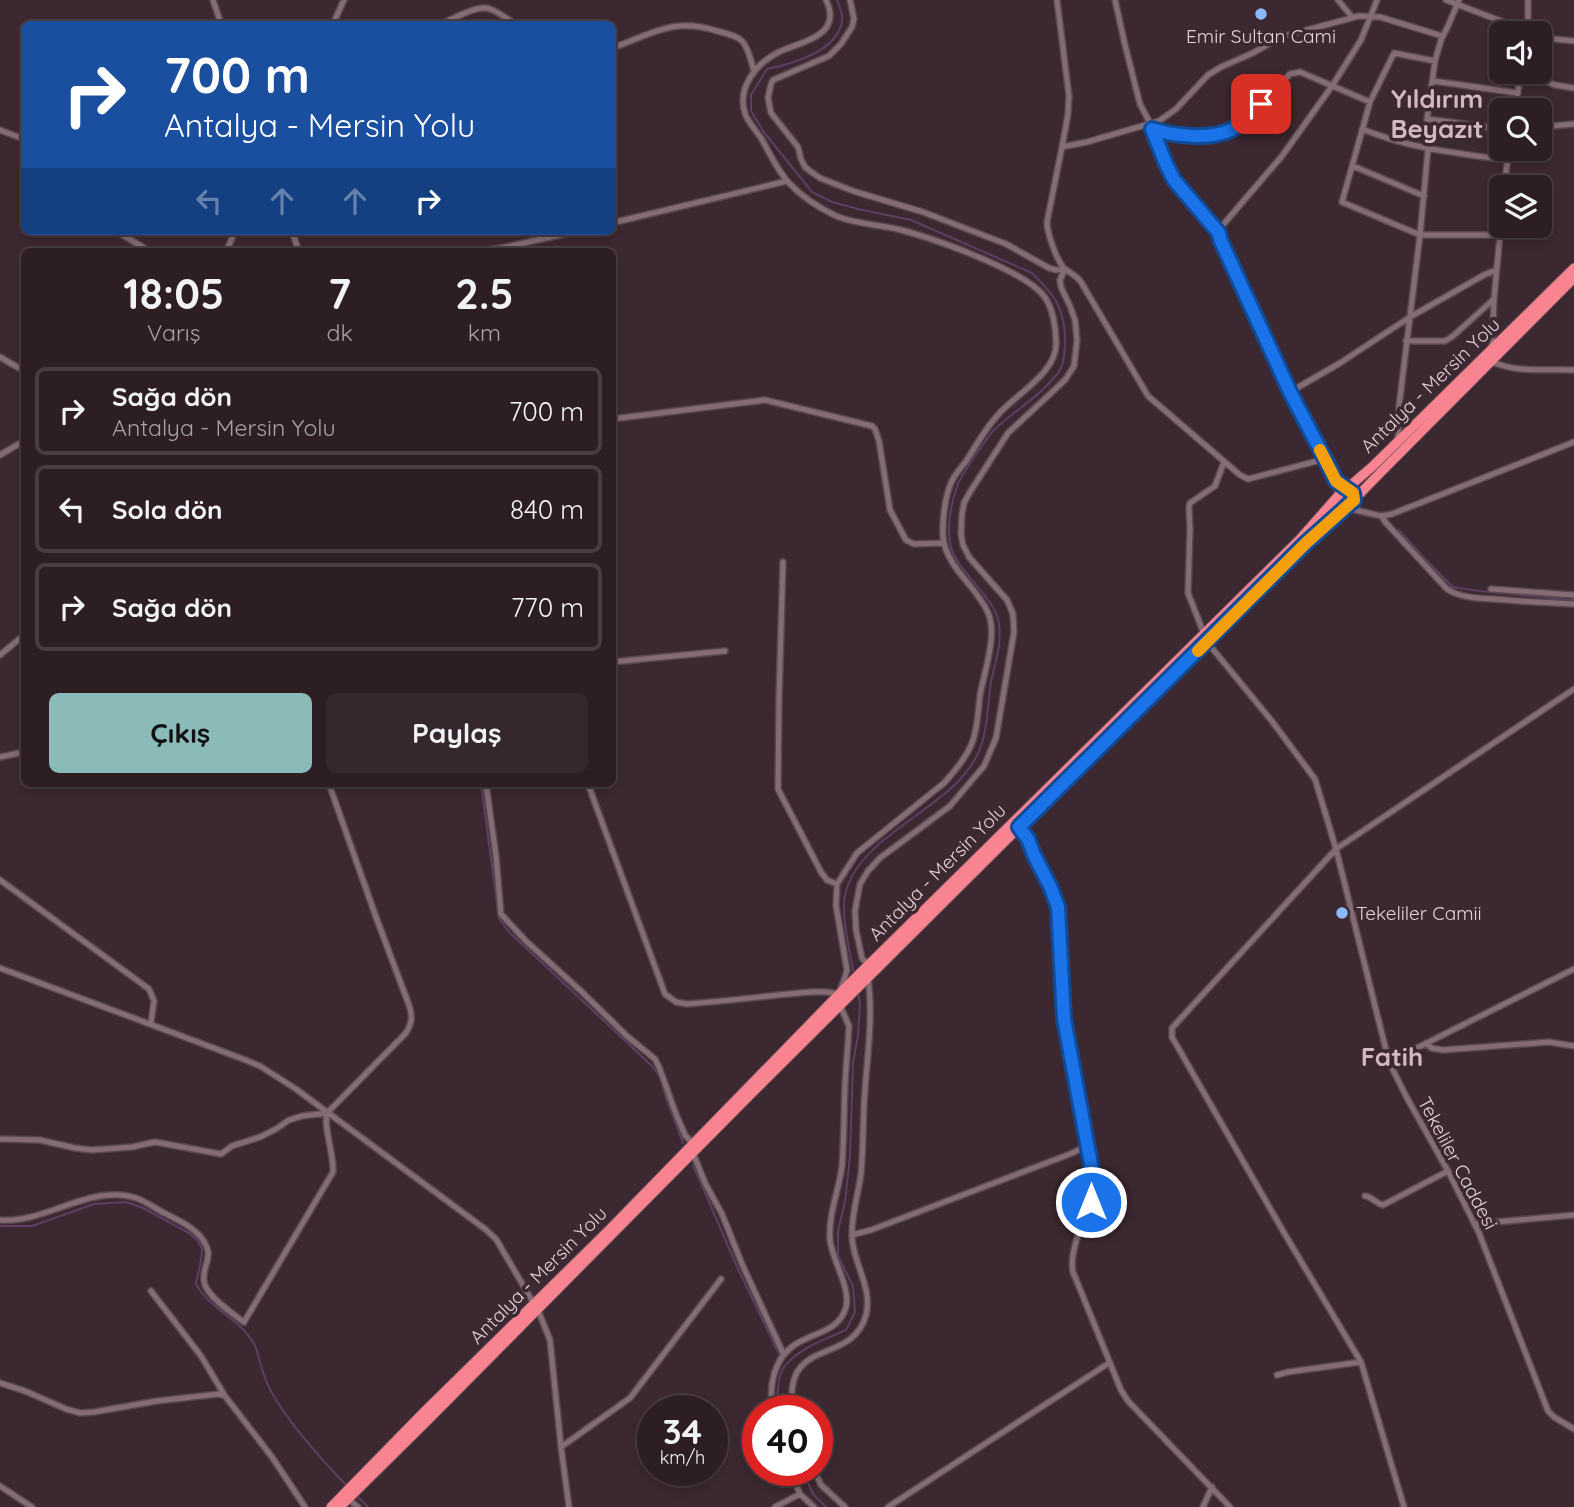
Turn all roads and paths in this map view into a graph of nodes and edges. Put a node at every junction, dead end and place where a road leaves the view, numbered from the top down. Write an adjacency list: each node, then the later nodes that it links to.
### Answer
1 (213, 0): 14 (street)
2 (344, 0): 15 (street)
3 (826, 0): 25 (street)
4 (850, 0): 58 (street)
5 (1057, 0): 42 (street)
6 (1115, 0): 36 (street)
7 (1338, 0): 13 (street)
8 (1377, 0): 12 (street)
9 (1446, 0): 11 (street)
10 (1528, 0): 19 (street)
11 (1458, 3): 18 (street); 20 (street)
12 (1371, 15): 13 (street); 20 (street); 29 (street)
13 (1352, 17): 36 (street)
14 (220, 21)
15 (334, 21)
16 (448, 21): 17 (street)
17 (509, 21)
18 (1501, 21)
19 (1529, 21)
20 (1442, 36): 24 (street)
21 (1552, 37): 22 (street)
22 (1574, 41)
23 (616, 46): 25 (street)
24 (1435, 61): 26 (street); 33 (street)
25 (754, 71): 46 (street)
26 (1433, 81): 31 (street); 34 (street)
27 (1519, 84): 31 (street)
28 (1552, 84): 30 (street)
29 (1332, 86): 33 (street); 36 (street); 49 (street)
30 (1574, 88)
31 (1518, 93): 32 (street)
32 (1517, 98)
33 (1370, 102): 39 (street)
34 (1427, 119): 38 (street); 43 (street)
35 (1574, 124): 37 (street)
36 (1151, 126): 42 (street); 49 (street)
37 (1552, 126)
38 (1489, 127)
39 (1362, 129): 43 (street); 45 (street)
40 (0, 130): 41 (street)
41 (21, 138)
42 (1062, 147): 58 (street)
43 (1428, 149): 44 (street); 47 (street)
44 (1489, 157)
45 (1353, 166): 47 (street); 52 (street)
46 (787, 181): 48 (street); 84 (street)
47 (1424, 196): 52 (street)
48 (616, 222)
49 (1219, 233): 69 (street)
50 (123, 235): 55 (street)
51 (558, 235): 56 (street)
52 (1420, 235): 53 (street); 62 (street)
53 (1489, 235)
54 (1499, 238): 59 (street)
55 (144, 248)
56 (495, 248)
57 (1574, 268): 64 (highway, Antalya - Mersin Yolu)
58 (1065, 269): 76 (street); 106 (street)
59 (1496, 270): 61 (street); 62 (street)
60 (1574, 278): 66 (highway, Antalya - Mersin Yolu)
61 (1494, 299): 63 (street); 64 (street)
62 (1410, 317): 63 (street); 69 (street)
63 (1406, 341): 71 (street)
64 (1492, 349): 71 (highway, Antalya - Mersin Yolu)
65 (0, 356): 67 (street)
66 (1490, 361): 68 (street); 80 (highway, Antalya - Mersin Yolu)
67 (21, 369)
68 (1574, 370)
69 (1290, 392): 75 (street)
70 (616, 419): 84 (street)
71 (1398, 441): 78 (highway, Antalya - Mersin Yolu)
72 (21, 442): 74 (street)
73 (1574, 442): 83 (street)
74 (0, 455)
75 (1325, 459): 76 (street); 77 (street)
76 (1224, 462): 90 (street, Tekeliler Caddesi)
77 (1336, 481): 78 (street); 79 (street)
78 (1346, 489): 79 (highway, Antalya - Mersin Yolu); 80 (highway)
79 (1337, 497): 81 (highway); 90 (highway, Antalya - Mersin Yolu)
80 (1354, 500): 81 (highway, Antalya - Mersin Yolu); 82 (street)
81 (1346, 508): 82 (street); 90 (highway, Antalya - Mersin Yolu)
82 (1364, 512): 83 (street)
83 (1381, 516): 88 (street)
84 (944, 543): 103 (street)
85 (783, 562): 103 (street)
86 (1492, 589): 87 (street)
87 (1574, 595)
88 (1574, 604)
89 (21, 638): 92 (street)
90 (1206, 638): 100 (highway, Antalya - Mersin Yolu); 101 (street, Tekeliler Caddesi); 106 (highway, Antalya - Mersin Yolu)
91 (725, 651): 93 (street)
92 (0, 656)
93 (616, 662)
94 (1574, 689): 101 (street)
95 (21, 753): 96 (street)
96 (0, 757)
97 (331, 787): 113 (street)
98 (486, 787): 116 (street)
99 (589, 787): 107 (street)
100 (1019, 827): 106 (highway, Antalya - Mersin Yolu); 115 (street)
101 (1336, 849): 112 (street, Tekeliler Caddesi); 127 (street)
102 (0, 880): 109 (street)
103 (836, 884): 107 (street)
104 (0, 968): 109 (street)
105 (1574, 969): 110 (street)
106 (865, 974): 107 (highway, Antalya - Mersin Yolu); 122 (street)
107 (844, 993): 108 (highway, Antalya - Mersin Yolu); 116 (highway, Antalya - Mersin Yolu)
108 (840, 1005): 116 (highway, Antalya - Mersin Yolu); 126 (street)
109 (151, 1023): 113 (street)
110 (1426, 1043): 111 (street); 112 (street)
111 (1574, 1046)
112 (1389, 1062): 117 (street, Tekeliler Caddesi)
113 (327, 1113): 114 (street); 120 (street); 125 (street)
114 (0, 1139)
115 (1087, 1146): 122 (street); 128 (street)
116 (693, 1148): 125 (highway, Antalya - Mersin Yolu); 126 (street)
117 (1448, 1171): 118 (street); 121 (street, Tekeliler Caddesi)
118 (1366, 1196)
119 (1574, 1215): 121 (street)
120 (0, 1220)
121 (1475, 1224): 134 (street, Tekeliler Caddesi)
122 (852, 1235): 132 (street)
123 (721, 1279): 135 (street)
124 (151, 1291): 133 (street)
125 (536, 1307): 135 (street); 141 (highway, Antalya - Mersin Yolu)
126 (783, 1353): 131 (street)
127 (1361, 1362): 129 (street); 154 (street)
128 (1109, 1363): 139 (street); 151 (street)
129 (1277, 1375)
130 (0, 1383): 133 (street)
131 (772, 1395)
132 (791, 1395)
133 (225, 1396): 143 (street)
134 (1574, 1429)
135 (561, 1447): 147 (street)
136 (0, 1486): 142 (street)
137 (797, 1486): 140 (street)
138 (822, 1486): 150 (street)
139 (1212, 1487): 152 (street); 153 (street)
140 (800, 1494): 148 (street); 149 (street)
141 (347, 1497): 144 (highway, Antalya - Mersin Yolu); 145 (highway, Antalya - Mersin Yolu); 146 (street)
142 (32, 1507)
143 (305, 1507)
144 (331, 1507)
145 (340, 1507)
146 (358, 1507)
147 (569, 1507)
148 (775, 1507)
149 (814, 1507)
150 (845, 1507)
151 (888, 1507)
152 (1203, 1507)
153 (1230, 1507)
154 (1404, 1507)

